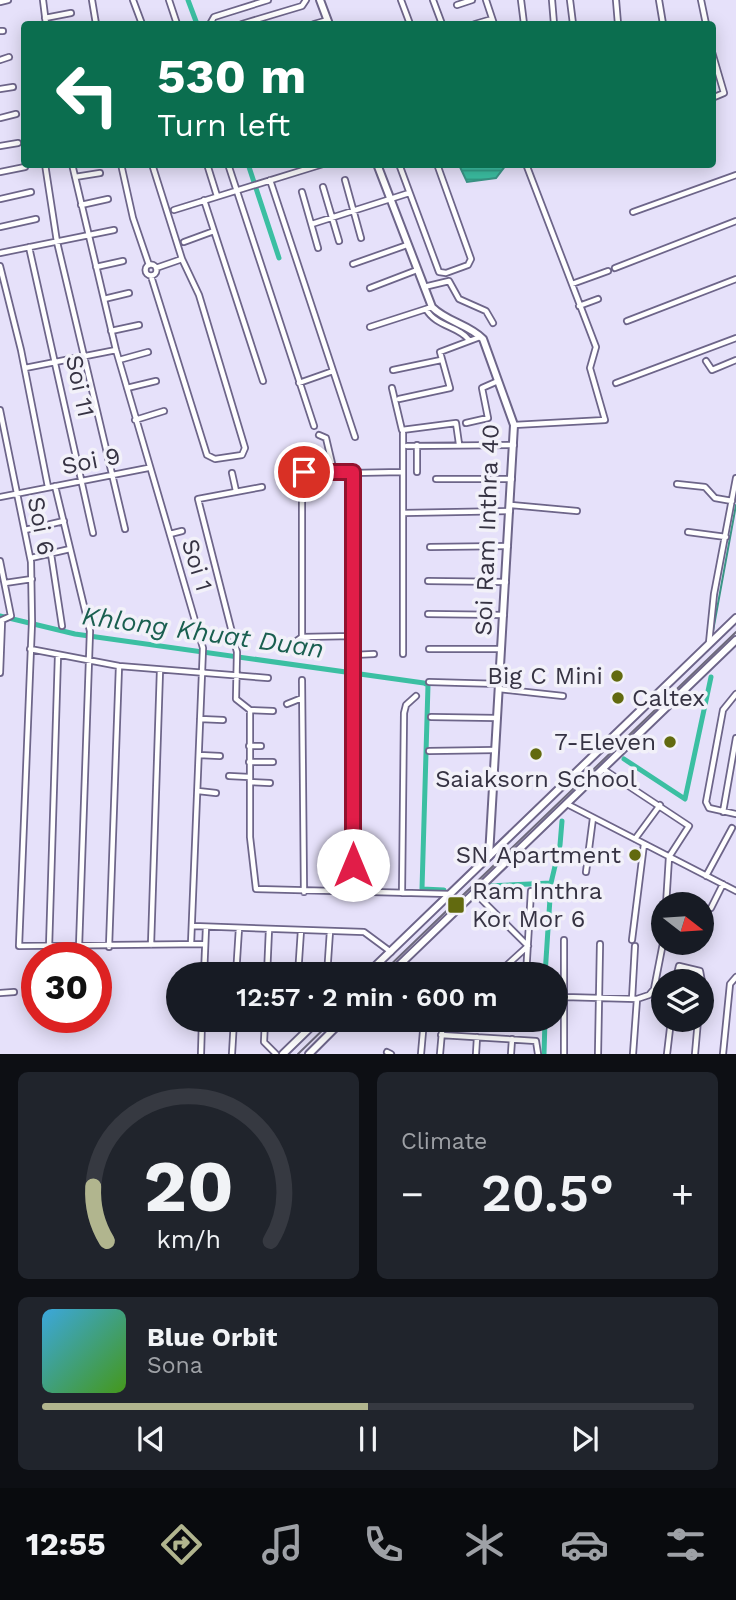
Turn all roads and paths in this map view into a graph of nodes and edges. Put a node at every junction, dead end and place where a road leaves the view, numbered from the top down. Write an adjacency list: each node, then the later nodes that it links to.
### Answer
1 (8, 0): 19 (street)
2 (43, 0): 22 (street)
3 (92, 0): 23 (street)
4 (133, 0): 24 (street)
5 (169, 0): 25 (street)
6 (268, 0): 26 (street)
7 (306, 0): 27 (street)
8 (320, 0): 28 (main road)
9 (401, 0): 29 (street)
10 (433, 0): 30 (street)
11 (472, 0): 20 (street)
12 (486, 0): 31 (street)
13 (521, 0): 32 (street)
14 (552, 0): 33 (street)
15 (570, 0): 34 (street)
16 (616, 0): 35 (street)
17 (660, 0): 36 (street)
18 (701, 0): 37 (street)
19 (0, 2)
20 (457, 5)
21 (71, 13): 22 (street)
22 (45, 21)
23 (96, 21)
24 (141, 21)
25 (176, 21)
26 (212, 21)
27 (252, 21)
28 (328, 21)
29 (409, 21)
30 (441, 21)
31 (493, 21)
32 (524, 21)
33 (554, 21)
34 (573, 21)
35 (618, 21)
36 (663, 21)
37 (705, 21)
38 (9, 57): 39 (street)
39 (0, 60)
40 (716, 66): 43 (street)
41 (13, 87): 42 (street)
42 (0, 89)
43 (716, 96)
44 (16, 114): 45 (street)
45 (0, 118)
46 (18, 143): 47 (street)
47 (0, 146)
48 (21, 168): 60 (street)
49 (46, 168): 90 (street)
50 (73, 168): 63 (street, Soi 1)
51 (124, 168): 99 (street)
52 (153, 168): 96 (street)
53 (208, 168): 71 (street)
54 (229, 168): 67 (street)
55 (310, 168): 64 (street)
56 (379, 168): 72 (main road)
57 (400, 168): 70 (street)
58 (438, 168): 70 (street)
59 (528, 168): 108 (street)
60 (0, 172)
61 (100, 173): 63 (street)
62 (736, 175): 79 (street)
63 (75, 177): 76 (street, Soi 1)
64 (270, 180): 67 (street); 134 (street)
65 (345, 180): 78 (street)
66 (323, 187): 80 (street)
67 (236, 189): 71 (street); 138 (street)
68 (31, 192): 73 (street)
69 (302, 192): 83 (street)
70 (409, 193): 72 (street)
71 (217, 196): 75 (street)
72 (390, 198): 78 (street); 92 (main road)
73 (0, 199)
74 (108, 199): 76 (street)
75 (204, 200): 77 (street); 86 (street)
76 (81, 205): 87 (street, Soi 1)
77 (174, 210)
78 (353, 210): 80 (street); 88 (street)
79 (633, 212)
80 (332, 217): 83 (street); 89 (street)
81 (36, 219): 84 (street)
82 (736, 221): 103 (street)
83 (312, 224): 94 (street)
84 (0, 226)
85 (114, 230): 87 (street)
86 (214, 231): 91 (street); 136 (street)
87 (88, 236): 90 (street); 101 (street, Soi 1)
88 (361, 238)
89 (339, 241)
90 (57, 242): 93 (street); 126 (street)
91 (184, 242)
92 (407, 245): 98 (street); 104 (main road)
93 (29, 247): 95 (street); 131 (street, Soi 11)
94 (318, 248)
95 (0, 253)
96 (182, 259): 102 (street); 106 (street)
97 (123, 261): 101 (street)
98 (353, 264)
99 (149, 265): 102 (street); 106 (street)
100 (0, 267): 132 (street)
101 (96, 267): 112 (street, Soi 1)
102 (156, 268): 106 (street)
103 (615, 268)
104 (416, 270): 109 (street); 110 (main road)
105 (608, 271): 108 (street)
106 (152, 275)
107 (736, 279): 116 (street)
108 (572, 284): 114 (street)
109 (370, 288)
110 (423, 288): 115 (main road); 117 (street)
111 (129, 293): 112 (street)
112 (104, 299): 120 (street, Soi 1)
113 (598, 299): 114 (street)
114 (579, 306): 147 (street)
115 (429, 308): 119 (street); 121 (main road); 123 (street)
116 (627, 321)
117 (493, 323)
118 (139, 325): 120 (street)
119 (370, 327)
120 (111, 331): 124 (street, Soi 1)
121 (480, 337): 123 (street); 137 (main road, Soi Ram Inthra 40)
122 (736, 338): 139 (street)
123 (469, 340): 128 (street)
124 (116, 350): 126 (street); 127 (street, Soi 1)
125 (149, 352): 127 (street)
126 (85, 357): 131 (street); 162 (street)
127 (119, 360): 140 (street, Soi 1)
128 (441, 360): 133 (street); 142 (street)
129 (736, 360): 130 (street)
130 (706, 361)
131 (57, 362): 132 (street); 166 (street, Soi 11)
132 (25, 368): 169 (street)
133 (393, 370)
134 (333, 371): 138 (street); 151 (street)
135 (156, 381): 140 (street)
136 (263, 381)
137 (499, 381): 146 (street); 147 (main road, Soi Ram Inthra 40)
138 (299, 383): 148 (street)
139 (616, 383)
140 (126, 388): 145 (street, Soi 1)
141 (392, 388): 152 (street)
142 (399, 399)
143 (0, 410): 172 (street, Soi 6)
144 (164, 411): 145 (street)
145 (135, 420): 156 (street, Soi 1)
146 (466, 423)
147 (514, 425): 154 (main road, Soi Ram Inthra 40)
148 (314, 426)
149 (403, 433): 159 (street)
150 (319, 435): 157 (street)
151 (355, 437)
152 (459, 444): 153 (street); 154 (street)
153 (417, 445): 155 (street); 160 (street)
154 (514, 445): 165 (main road, Soi Ram Inthra 40)
155 (407, 446)
156 (148, 468): 162 (street, Soi 9); 184 (street, Soi 1)
157 (334, 472): 158 (street); 201 (street)
158 (353, 472): 159 (street); 202 (street)
159 (402, 472): 177 (street)
160 (417, 472)
161 (232, 473): 171 (street)
162 (112, 474): 166 (street, Soi 9); 179 (street)
163 (736, 478): 174 (street)
164 (436, 479): 165 (street)
165 (512, 479): 175 (main road, Soi Ram Inthra 40)
166 (82, 480): 168 (street, Soi 9); 182 (street, Soi 11)
167 (677, 484): 174 (street)
168 (55, 486): 169 (street, Soi 9); 178 (street)
169 (48, 487): 172 (street, Soi 9)
170 (262, 487): 171 (street)
171 (236, 491): 218 (street)
172 (17, 493): 173 (street, Soi 9); 180 (street, Soi 6)
173 (0, 497)
174 (732, 501): 185 (street)
175 (510, 508): 176 (street); 177 (street); 186 (main road, Soi Ram Inthra 40)
176 (577, 511)
177 (403, 513): 210 (street)
178 (64, 521): 180 (street); 188 (street)
179 (125, 529)
180 (24, 530): 190 (street, Soi 6)
181 (182, 531): 184 (street)
182 (93, 533)
183 (688, 533): 185 (street)
184 (170, 534): 217 (street, Soi 1)
185 (726, 537): 204 (street)
186 (508, 546): 187 (street); 194 (main road, Soi Ram Inthra 40)
187 (430, 547)
188 (70, 549): 189 (street); 213 (street)
189 (51, 554): 190 (street); 200 (street)
190 (31, 558): 192 (street, Soi 6)
191 (0, 561): 195 (street)
192 (32, 579): 195 (street); 205 (street, Soi 6)
193 (428, 581): 194 (street)
194 (506, 582): 197 (main road, Soi Ram Inthra 40)
195 (5, 583): 199 (street)
196 (428, 614): 197 (street)
197 (504, 615): 207 (main road, Soi Ram Inthra 40)
198 (736, 618): 204 (main road)
199 (1, 621): 216 (street)
200 (62, 626)
201 (302, 636): 202 (street); 208 (street)
202 (353, 636): 212 (street)
203 (736, 640): 243 (main road)
204 (709, 644): 259 (main road)
205 (30, 649): 211 (street); 289 (street, Soi 6)
206 (429, 649): 207 (street)
207 (502, 649): 222 (main road, Soi Ram Inthra 40)
208 (282, 651)
209 (374, 654): 212 (street)
210 (403, 654)
211 (58, 655): 213 (street); 282 (street)
212 (353, 655): 268 (street)
213 (90, 660): 214 (street); 283 (street)
214 (119, 666): 215 (street); 284 (street)
215 (159, 670): 217 (street); 288 (street)
216 (0, 673)
217 (202, 674): 218 (street); 232 (street, Soi 1)
218 (237, 677): 219 (street); 228 (street)
219 (268, 678)
220 (302, 680): 226 (street)
221 (429, 682): 222 (street)
222 (500, 686): 225 (street); 231 (main road, Soi Ram Inthra 40)
223 (736, 694): 253 (street)
224 (416, 696): 271 (street)
225 (564, 696)
226 (302, 698): 227 (street); 267 (street)
227 (287, 704)
228 (250, 710): 229 (street); 235 (street)
229 (273, 712)
230 (431, 717): 231 (street)
231 (498, 718): 237 (main road, Soi Ram Inthra 40)
232 (200, 719): 233 (street); 239 (street, Soi 1)
233 (223, 720)
234 (736, 738): 247 (street)
235 (249, 746): 236 (street); 241 (street)
236 (261, 746)
237 (496, 750): 238 (street); 259 (main road, Soi Ram Inthra 40)
238 (429, 751)
239 (199, 755): 240 (street); 249 (street, Soi 1)
240 (220, 756)
241 (249, 761): 242 (street); 245 (street)
242 (273, 762)
243 (604, 769): 251 (main road); 252 (street)
244 (229, 776): 245 (street)
245 (249, 780): 246 (street); 267 (street)
246 (270, 783)
247 (727, 786): 248 (street); 253 (street)
248 (736, 788)
249 (198, 791): 250 (street); 274 (street, Soi 1)
250 (216, 793)
251 (567, 804): 255 (street); 262 (main road)
252 (660, 805): 257 (street); 260 (street)
253 (723, 812): 254 (street)
254 (736, 814)
255 (593, 818): 257 (street); 261 (street)
256 (732, 828): 263 (street)
257 (635, 839): 258 (street)
258 (644, 844): 260 (street); 281 (street)
259 (489, 856): 262 (main road); 272 (main road)
260 (669, 857): 263 (street); 270 (street)
261 (586, 872)
262 (494, 873): 269 (main road)
263 (706, 876): 264 (street)
264 (723, 884): 266 (street); 273 (street)
265 (531, 891): 290 (street)
266 (736, 891)
267 (304, 892): 268 (street)
268 (353, 892): 271 (street)
269 (474, 892): 290 (street); 301 (main road)
270 (667, 892)
271 (402, 893): 272 (street)
272 (450, 894): 293 (main road)
273 (714, 902)
274 (193, 926): 275 (street); 285 (street, Soi 1)
275 (206, 927): 276 (street); 286 (street)
276 (239, 928): 277 (street); 296 (street)
277 (269, 929): 278 (street); 297 (street)
278 (301, 930): 279 (street); 298 (street)
279 (330, 931): 293 (street); 299 (street)
280 (564, 940): 304 (street)
281 (632, 940)
282 (49, 942)
283 (79, 942)
284 (109, 942)
285 (191, 944): 286 (street); 288 (street)
286 (205, 944): 295 (street)
287 (600, 944): 312 (street)
288 (151, 945): 292 (street)
289 (21, 946)
290 (528, 946): 302 (street); 303 (street)
291 (635, 946): 311 (street)
292 (112, 947)
293 (391, 952): 300 (main road)
294 (660, 956): 311 (street)
295 (204, 962)
296 (237, 962)
297 (268, 962)
298 (299, 962)
299 (328, 962)
300 (380, 962)
301 (402, 962)
302 (510, 962)
303 (527, 962)
304 (564, 962)
305 (677, 969): 306 (street)
306 (694, 969)
307 (736, 977): 341 (street)
308 (14, 992): 309 (street)
309 (0, 993)
310 (568, 997): 312 (street)
311 (635, 999): 312 (street); 338 (street)
312 (599, 1000): 337 (street)
313 (202, 1032): 326 (street)
314 (233, 1032): 327 (street)
315 (264, 1032): 328 (street)
316 (306, 1032): 329 (main road)
317 (331, 1032): 330 (main road)
318 (423, 1032): 331 (street)
319 (441, 1032): 323 (street)
320 (564, 1032): 336 (street)
321 (670, 1032): 339 (street)
322 (697, 1032): 340 (street)
323 (441, 1035): 324 (street); 332 (street)
324 (477, 1037): 325 (street); 333 (street)
325 (512, 1039): 334 (street); 335 (street)
326 (201, 1054)
327 (232, 1054)
328 (276, 1054)
329 (283, 1054)
330 (309, 1054)
331 (421, 1054)
332 (440, 1054)
333 (476, 1054)
334 (511, 1054)
335 (538, 1054)
336 (564, 1054)
337 (598, 1054)
338 (633, 1054)
339 (667, 1054)
340 (695, 1054)
341 (723, 1054)

